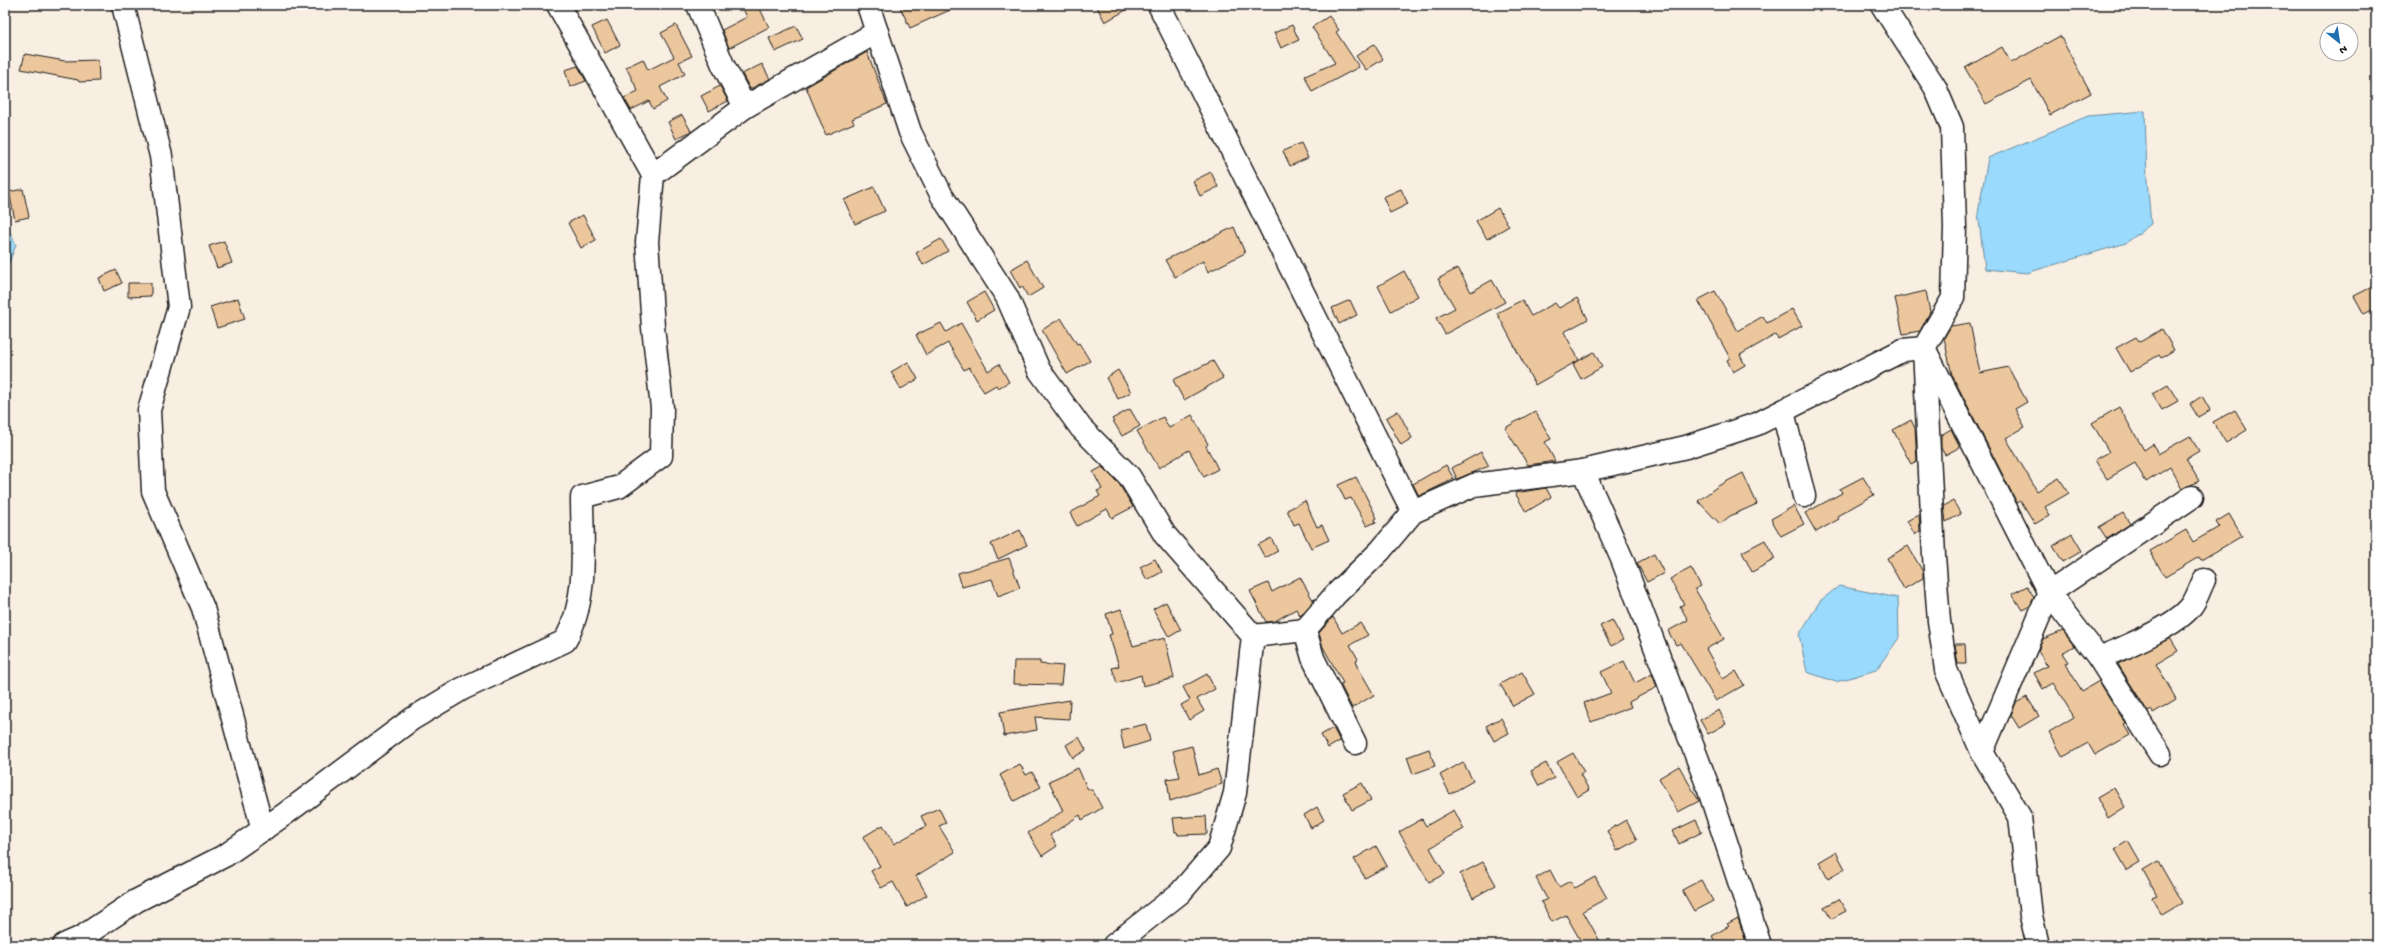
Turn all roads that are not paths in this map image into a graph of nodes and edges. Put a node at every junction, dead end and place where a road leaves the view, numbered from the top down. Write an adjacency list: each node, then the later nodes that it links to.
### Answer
1 (123, 5): 24 (street)
2 (558, 5): 9 (street)
3 (698, 5): 8 (street)
4 (868, 5): 7 (street)
5 (1159, 5): 15 (street)
6 (1882, 5): 10 (street)
7 (877, 32): 8 (street); 19 (street)
8 (745, 107): 9 (street)
9 (653, 176): 24 (street)
10 (1924, 348): 11 (street); 17 (street); 22 (street)
11 (1783, 412): 12 (street); 13 (street)
12 (1583, 471): 15 (street); 27 (street)
13 (1804, 496)
14 (2192, 497): 17 (street)
15 (1413, 512): 18 (street)
16 (2204, 580): 20 (street)
17 (2049, 592): 20 (street); 22 (street)
18 (1305, 630): 19 (street); 21 (street)
19 (1253, 636): 26 (street)
20 (2099, 658): 23 (street)
21 (1355, 743)
22 (1982, 752): 28 (street)
23 (2160, 754)
24 (263, 830): 25 (street)
25 (64, 945)
26 (1114, 945)
27 (1760, 945)
28 (2038, 945)

